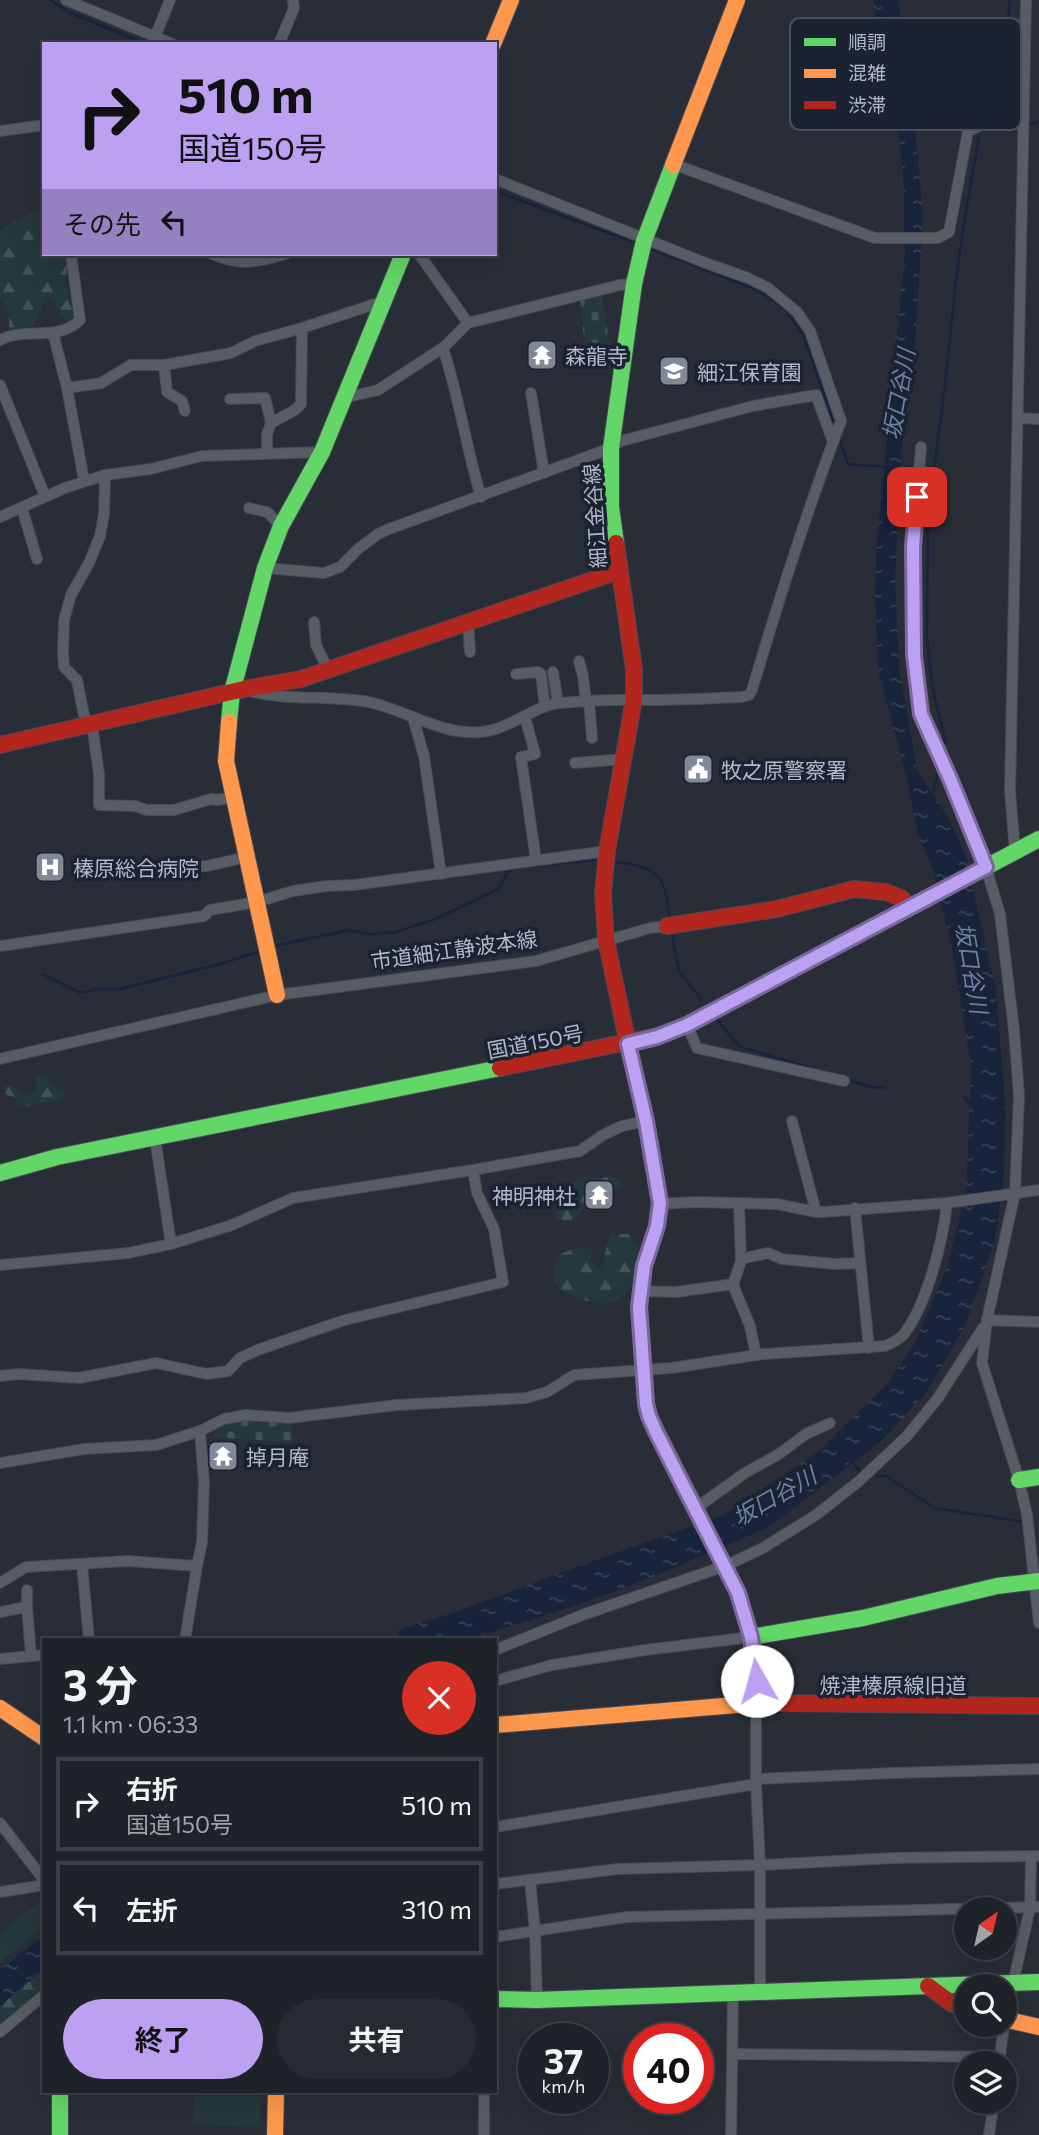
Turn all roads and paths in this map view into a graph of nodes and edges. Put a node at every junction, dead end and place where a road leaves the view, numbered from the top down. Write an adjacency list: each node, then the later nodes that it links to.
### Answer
1 (66, 0): 7 (street)
2 (170, 0): 7 (street)
3 (293, 0): 8 (street)
4 (511, 0): 9 (main road)
5 (737, 0): 15 (main road, 細江金谷線)
6 (1026, 0): 11 (street)
7 (153, 40)
8 (280, 42)
9 (494, 42)
10 (1021, 122): 11 (street)
11 (1024, 122): 37 (street)
12 (42, 125): 14 (street)
13 (970, 130): 15 (street)
14 (0, 131)
15 (673, 164): 17 (main road, 細江金谷線)
16 (497, 180): 17 (street)
17 (643, 244): 23 (main road, 細江金谷線); 40 (street)
18 (71, 256): 27 (street)
19 (217, 256): 20 (street)
20 (276, 256)
21 (402, 256): 24 (main road)
22 (420, 256): 25 (street)
23 (634, 284): 25 (street); 42 (main road, 細江金谷線)
24 (384, 301): 26 (street); 34 (main road)
25 (468, 323): 29 (street)
26 (302, 328): 30 (street); 39 (street)
27 (53, 333): 28 (street); 32 (street)
28 (0, 340)
29 (443, 348): 34 (street); 49 (street)
30 (164, 365): 32 (street); 36 (street)
31 (0, 385): 48 (street)
32 (67, 388): 47 (street)
33 (531, 393): 45 (street)
34 (343, 398): 43 (main road)
35 (230, 399): 39 (street)
36 (185, 411)
37 (1019, 418): 38 (street); 79 (street)
38 (1039, 419)
39 (271, 423): 44 (street)
40 (833, 440): 42 (street); 65 (street)
41 (921, 447): 82 (street)
42 (611, 448): 45 (street); 56 (main road, 細江金谷線)
43 (322, 452): 44 (street); 53 (main road)
44 (267, 453): 46 (street)
45 (544, 473): 49 (street)
46 (105, 475): 47 (street); 71 (street)
47 (84, 480): 48 (street)
48 (45, 496): 50 (street)
49 (481, 496): 55 (street)
50 (22, 508): 52 (street); 54 (street)
51 (249, 508): 53 (street)
52 (0, 517)
53 (281, 526): 55 (main road)
54 (37, 559)
55 (265, 568): 64 (main road)
56 (619, 571): 58 (main road); 65 (main road, 細江金谷線)
57 (314, 622): 61 (street)
58 (468, 623): 59 (street); 61 (main road)
59 (470, 652)
60 (579, 661): 66 (street)
61 (328, 670): 64 (main road)
62 (553, 672): 67 (street)
63 (516, 674): 68 (street)
64 (238, 691): 70 (street); 71 (main road); 76 (main road)
65 (634, 699): 66 (street); 74 (main road, 細江金谷線)
66 (587, 702): 67 (street); 72 (street)
67 (558, 703): 68 (street)
68 (545, 707): 69 (street)
69 (525, 717): 70 (street); 81 (street)
70 (413, 718): 84 (street)
71 (89, 726): 73 (main road); 76 (street)
72 (592, 738)
73 (0, 745)
74 (624, 759): 75 (street); 78 (main road, 細江金谷線)
75 (575, 763)
76 (234, 797): 80 (main road)
77 (1039, 838): 79 (main road, 国道150号)
78 (607, 851): 81 (street); 88 (main road, 細江金谷線)
79 (1015, 851): 82 (main road, 国道150号)
80 (247, 857): 83 (street); 85 (main road)
81 (536, 860): 84 (street)
82 (984, 867): 86 (main road, 国道150号); 101 (street)
83 (146, 868)
84 (441, 874): 85 (street)
85 (257, 902): 89 (street); 90 (main road)
86 (909, 906): 87 (main road, 市道細江静波本線); 91 (main road, 国道150号)
87 (671, 926): 88 (street, 市道細江静波本線)
88 (606, 940): 90 (street, 市道細江静波本線); 92 (main road, 細江金谷線)
89 (0, 946)
90 (277, 995): 93 (street, 市道細江静波本線)
91 (687, 1025): 92 (main road, 国道150号); 94 (street)
92 (628, 1044): 95 (main road, 細江金谷線); 97 (main road, 国道150号)
93 (0, 1059)
94 (844, 1081)
95 (646, 1121): 98 (street); 102 (main road, 細江金谷線)
96 (792, 1121): 106 (street)
97 (155, 1138): 99 (main road, 国道150号); 107 (street)
98 (473, 1170): 107 (street); 118 (street)
99 (0, 1173)
100 (1039, 1190): 101 (street)
101 (1012, 1194): 103 (street); 113 (street)
102 (660, 1203): 104 (street); 112 (main road)
103 (947, 1203): 105 (street); 115 (street)
104 (739, 1205): 106 (street); 108 (street)
105 (855, 1208): 106 (street); 109 (street)
106 (816, 1212)
107 (171, 1244): 110 (street)
108 (741, 1259): 109 (street); 111 (street)
109 (860, 1263): 115 (street)
110 (0, 1265)
111 (733, 1284): 112 (street); 116 (street)
112 (640, 1291): 117 (main road)
113 (987, 1320): 114 (street); 123 (street); 127 (street)
114 (1039, 1322)
115 (869, 1348): 116 (street)
116 (756, 1355): 117 (street)
117 (644, 1371): 120 (street); 124 (main road)
118 (0, 1376)
119 (830, 1423): 124 (street)
120 (200, 1431): 121 (street); 126 (street)
121 (0, 1463)
122 (1039, 1477): 123 (main road)
123 (1018, 1480): 128 (street)
124 (697, 1510): 127 (main road)
125 (82, 1564): 126 (street); 129 (street); 135 (street)
126 (197, 1566): 136 (street)
127 (725, 1566): 134 (main road); 137 (street)
128 (1037, 1581): 133 (street); 134 (main road)
129 (0, 1583)
130 (27, 1590): 131 (street)
131 (27, 1607): 132 (street); 139 (street)
132 (0, 1612)
133 (1039, 1623)
134 (751, 1637): 141 (street); 142 (main road)
135 (89, 1638)
136 (185, 1638)
137 (497, 1649)
138 (42, 1655): 139 (street)
139 (31, 1656): 140 (street)
140 (0, 1659)
141 (497, 1680)
142 (758, 1703): 143 (main road, 焼津榛原線旧道); 145 (main road, 焼津榛原線旧道); 148 (street)
143 (1039, 1706)
144 (0, 1708): 146 (main road)
145 (497, 1725)
146 (42, 1737)
147 (1039, 1769): 148 (street)
148 (756, 1782): 150 (street); 152 (street)
149 (0, 1823): 153 (street)
150 (497, 1827)
151 (1035, 1856): 152 (street); 158 (street)
152 (760, 1866): 154 (street); 159 (street)
153 (42, 1880)
154 (530, 1880): 156 (street); 160 (street)
155 (42, 1883): 157 (street)
156 (497, 1884)
157 (0, 1892)
158 (1034, 1907): 159 (street); 162 (street)
159 (760, 1913): 160 (street); 167 (street)
160 (535, 1931): 161 (street); 171 (street)
161 (497, 1937)
162 (1015, 1974)
163 (1039, 1982): 164 (main road)
164 (1017, 1983)
165 (954, 1985): 166 (main road)
166 (928, 1986): 167 (main road); 172 (main road)
167 (760, 1991): 168 (main road)
168 (733, 1993): 171 (main road); 176 (street)
169 (42, 1997): 175 (street)
170 (497, 1999): 171 (main road)
171 (537, 2000)
172 (954, 2004)
173 (1017, 2024): 174 (main road)
174 (1039, 2027)
175 (0, 2032)
176 (732, 2054): 177 (street); 185 (street)
177 (954, 2059)
178 (60, 2093): 182 (main road)
179 (276, 2093): 183 (main road)
180 (484, 2093): 184 (street)
181 (992, 2114): 186 (street)
182 (60, 2135)
183 (275, 2135)
184 (484, 2135)
185 (731, 2135)
186 (989, 2135)

